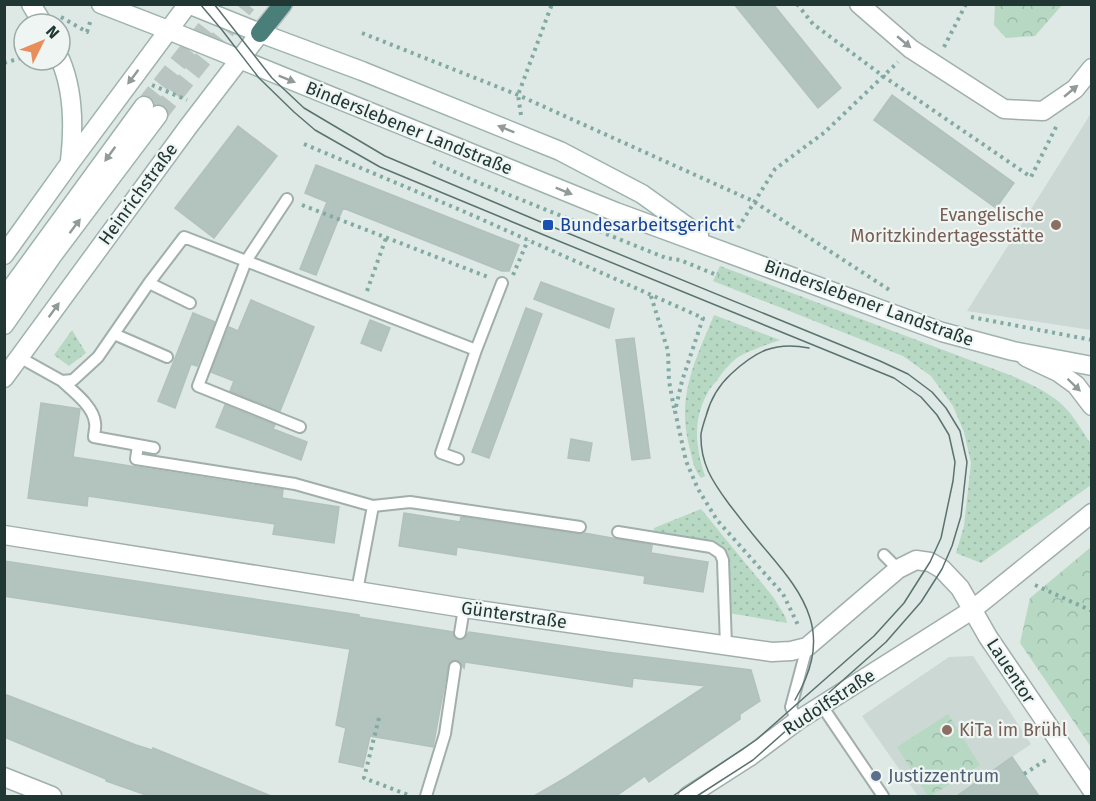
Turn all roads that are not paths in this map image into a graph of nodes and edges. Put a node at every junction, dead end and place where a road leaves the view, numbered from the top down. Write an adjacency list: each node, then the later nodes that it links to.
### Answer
1 (101, 4): 5 (main road, Binderslebener Landstraße)
2 (188, 4): 5 (main road); 6 (main road, Binderslebener Landstraße)
3 (283, 4): 6 (highway)
4 (859, 4): 8 (main road, one-way to 8)
5 (168, 30): 7 (main road, Binderslebener Landstraße); 10 (main road, one-way to 10)
6 (260, 33): 7 (main road, Heinrichstraße); 12 (main road, Binderslebener Landstraße, one-way to 6)
7 (239, 60): 12 (main road, Binderslebener Landstraße, one-way to 12); 23 (main road, Heinrichstraße, one-way to 7)
8 (1092, 68)
9 (64, 72): 10 (main road)
10 (70, 162): 13 (main road)
11 (287, 199): 14 (lane)
12 (718, 248): 22 (main road, Binderslebener Landstraße)
13 (4, 255)
14 (246, 261): 15 (lane); 21 (lane); 29 (lane)
15 (149, 283): 18 (lane); 20 (lane)
16 (502, 283): 21 (lane)
17 (4, 298): 19 (main road, Heinrichstraße, one-way to 17)
18 (190, 303)
19 (4, 325)
20 (114, 334): 24 (lane); 27 (lane)
21 (476, 350): 32 (lane)
22 (1013, 351): 25 (main road, Binderslebener Landstraße); 28 (main road, one-way to 28)
23 (19, 357): 26 (main road, Heinrichstraße); 27 (lane)
24 (167, 357)
25 (1092, 366)
26 (4, 378)
27 (62, 381): 30 (lane)
28 (1092, 406)
29 (300, 427)
30 (138, 445): 31 (lane); 33 (lane)
31 (154, 448)
32 (458, 459)
33 (373, 507): 35 (lane); 40 (lane)
34 (1092, 513): 42 (main road, Rudolfstraße)
35 (580, 527)
36 (618, 532): 44 (lane)
37 (4, 535): 40 (main road, Günterstraße)
38 (884, 555): 39 (lane)
39 (898, 569): 42 (main road); 45 (main road)
40 (357, 591): 41 (main road, Günterstraße)
41 (464, 608): 43 (lane); 44 (main road, Günterstraße)
42 (972, 610): 47 (main road, Rudolfstraße); 50 (main road, Lauentor)
43 (460, 633)
44 (726, 646): 45 (main road, Günterstraße)
45 (807, 647): 48 (lane)
46 (455, 667): 52 (lane)
47 (822, 706): 48 (main road, Rudolfstraße); 54 (lane)
48 (797, 721): 53 (main road, Rudolfstraße)
49 (4, 777): 51 (main road)
50 (1092, 790)
51 (52, 796)
52 (426, 796)
53 (688, 796)
54 (883, 796)

